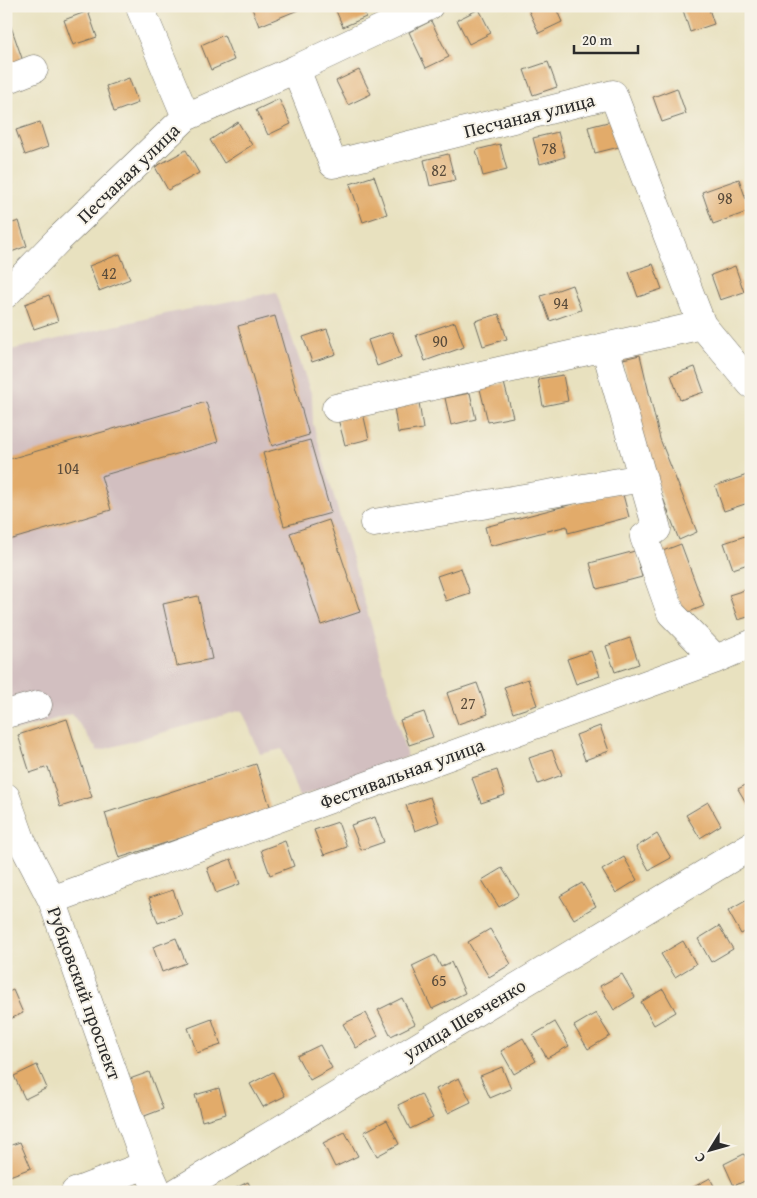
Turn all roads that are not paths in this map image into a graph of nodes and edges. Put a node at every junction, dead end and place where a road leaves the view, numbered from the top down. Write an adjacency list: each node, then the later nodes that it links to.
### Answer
1 (142, 6): 6 (street)
2 (429, 6): 4 (street, Песчаная улица)
3 (34, 69): 5 (street)
4 (296, 69): 6 (street, Песчаная улица); 8 (street, Песчаная улица)
5 (6, 80)
6 (186, 117): 7 (street, Песчаная улица)
7 (6, 294)
8 (702, 325): 9 (street); 10 (street, Песчаная улица)
9 (605, 347): 11 (street); 12 (street)
10 (751, 384)
11 (336, 408)
12 (643, 478): 13 (street); 15 (street)
13 (374, 523)
14 (751, 644): 15 (street, Фестивальная улица)
15 (716, 659): 21 (street, Фестивальная улица)
16 (38, 705): 17 (street)
17 (6, 714)
18 (6, 797): 19 (street, Рубцовский проспект)
19 (14, 845): 21 (street, Рубцовский проспект)
20 (751, 846): 25 (street, улица Шевченко)
21 (52, 900): 22 (street, Рубцовский проспект)
22 (146, 1165): 23 (street); 24 (street, Рубцовский проспект)
23 (76, 1192)
24 (158, 1192)
25 (177, 1192)

